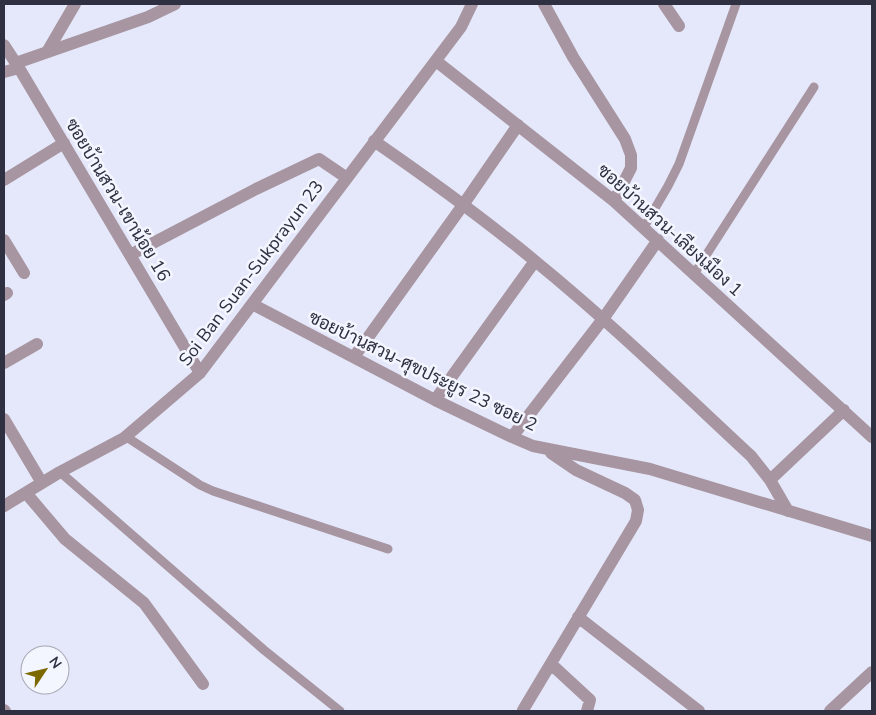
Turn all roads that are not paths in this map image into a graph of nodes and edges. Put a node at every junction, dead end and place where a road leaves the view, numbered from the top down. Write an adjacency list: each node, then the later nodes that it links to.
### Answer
1 (76, 4): 9 (street)
2 (175, 4): 9 (street)
3 (472, 4): 10 (street, Soi Ban Suan-Sukprayun 23)
4 (544, 4): 19 (street)
5 (664, 4): 7 (street)
6 (736, 4): 21 (lane)
7 (679, 26)
8 (4, 45): 11 (street, ซอยบ้านสวน-เขาน้อย 16)
9 (47, 52): 11 (street)
10 (436, 60): 14 (street, ซอยบ้านสวน-เลียงเมือง 1); 15 (street, Soi Ban Suan-Sukprayun 23)
11 (18, 66): 12 (street); 16 (street, ซอยบ้านสวน-เขาน้อย 16)
12 (4, 72)
13 (814, 87): 27 (lane)
14 (518, 125): 19 (street, ซอยบ้านสวน-เลียงเมือง 1); 20 (street)
15 (374, 141): 17 (street, Soi Ban Suan-Sukprayun 23); 20 (street)
16 (64, 143): 18 (street); 24 (street, ซอยบ้านสวน-เขาน้อย 16)
17 (346, 178): 24 (street); 28 (street, Soi Ban Suan-Sukprayun 23)
18 (4, 180)
19 (614, 200): 21 (street, ซอยบ้านสวน-เลียงเมือง 1)
20 (463, 205): 25 (street); 31 (street)
21 (644, 227): 23 (street, ซอยบ้านสวน-เลียงเมือง 1)
22 (4, 240): 26 (street)
23 (658, 240): 27 (street, ซอยบ้านสวน-เลียงเมือง 1); 29 (street)
24 (130, 255): 33 (street, ซอยบ้านสวน-เขาน้อย 16)
25 (535, 261): 29 (street); 34 (street)
26 (24, 273)
27 (694, 274): 35 (street, ซอยบ้านสวน-เลียงเมือง 1)
28 (252, 304): 31 (street, ซอยบ้านสวน-ศุขประยูร 23 ซอย 2); 33 (street, Soi Ban Suan-Sukprayun 23)
29 (603, 319): 38 (street); 42 (street)
30 (37, 344): 32 (street)
31 (354, 357): 34 (street, ซอยบ้านสวน-ศุขประยูร 23 ซอย 2)
32 (4, 363)
33 (200, 373): 37 (street, Soi Ban Suan-Sukprayun 23)
34 (435, 400): 38 (street, ซอยบ้านสวน-ศุขประยูร 23 ซอย 2)
35 (844, 410): 39 (street, ซอยบ้านสวน-เลียงเมือง 1); 42 (street)
36 (4, 419): 43 (street)
37 (125, 436): 41 (street, Soi Ban Suan-Sukprayun 23); 48 (lane)
38 (512, 437): 40 (street, ซอยบ้านสวน-ศุขประยูร 23 ซอย 2)
39 (872, 437)
40 (545, 449): 46 (street, ซอยบ้านสวน-ศุขประยูร 23 ซอย 2); 49 (street)
41 (60, 472): 43 (street, Soi Ban Suan-Sukprayun 23); 54 (lane)
42 (770, 480): 46 (street)
43 (42, 483): 44 (street, Soi Ban Suan-Sukprayun 23)
44 (26, 493): 45 (street, Soi Ban Suan-Sukprayun 23); 52 (street)
45 (4, 506)
46 (788, 511): 47 (street, ซอยบ้านสวน-ศุขประยูร 23 ซอย 2)
47 (872, 536)
48 (388, 550)
49 (578, 617): 50 (street); 56 (street)
50 (551, 664): 53 (street); 55 (street)
51 (872, 672): 57 (street)
52 (203, 684)
53 (523, 710)
54 (340, 711)
55 (587, 711)
56 (699, 711)
57 (830, 711)

